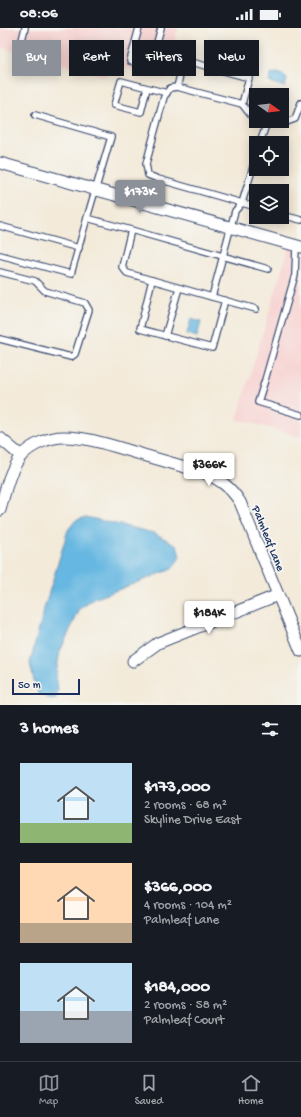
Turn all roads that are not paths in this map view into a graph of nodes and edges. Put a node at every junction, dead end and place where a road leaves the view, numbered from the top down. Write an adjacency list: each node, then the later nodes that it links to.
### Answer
1 (25, 28): 4 (lane)
2 (139, 28): 3 (lane)
3 (160, 28)
4 (22, 40)
5 (177, 87): 7 (lane); 9 (lane); 9 (lane)
6 (147, 88): 6 (lane); 7 (lane)
7 (167, 93): 16 (lane)
8 (301, 103): 12 (lane)
9 (242, 104): 10 (lane)
10 (249, 113)
11 (35, 115): 15 (lane)
12 (298, 120)
13 (0, 163): 15 (street)
14 (250, 176): 16 (lane)
15 (95, 190): 19 (lane); 22 (street)
16 (242, 203): 17 (lane); 22 (lane)
17 (249, 205)
18 (289, 217): 20 (lane)
19 (87, 218): 23 (lane); 25 (lane)
20 (301, 220)
21 (0, 226): 25 (lane)
22 (230, 228): 24 (street); 27 (lane)
23 (131, 230): 27 (lane); 31 (lane)
24 (298, 247): 30 (lane)
25 (79, 248): 26 (lane)
26 (0, 255)
27 (223, 256): 28 (lane); 33 (lane)
28 (268, 269)
29 (0, 272): 37 (lane)
30 (298, 275): 38 (lane)
31 (152, 280): 32 (lane); 36 (lane)
32 (179, 288): 33 (lane); 36 (lane)
33 (212, 297): 34 (lane)
34 (225, 300): 35 (lane); 36 (lane)
35 (256, 309)
36 (165, 336)
37 (0, 339)
38 (301, 415)
39 (0, 438): 40 (street)
40 (21, 456): 41 (street); 42 (street, Palmleaf Lane)
41 (0, 510)
42 (278, 595): 43 (street, Palmleaf Lane); 44 (street)
43 (301, 651)
44 (132, 661)

